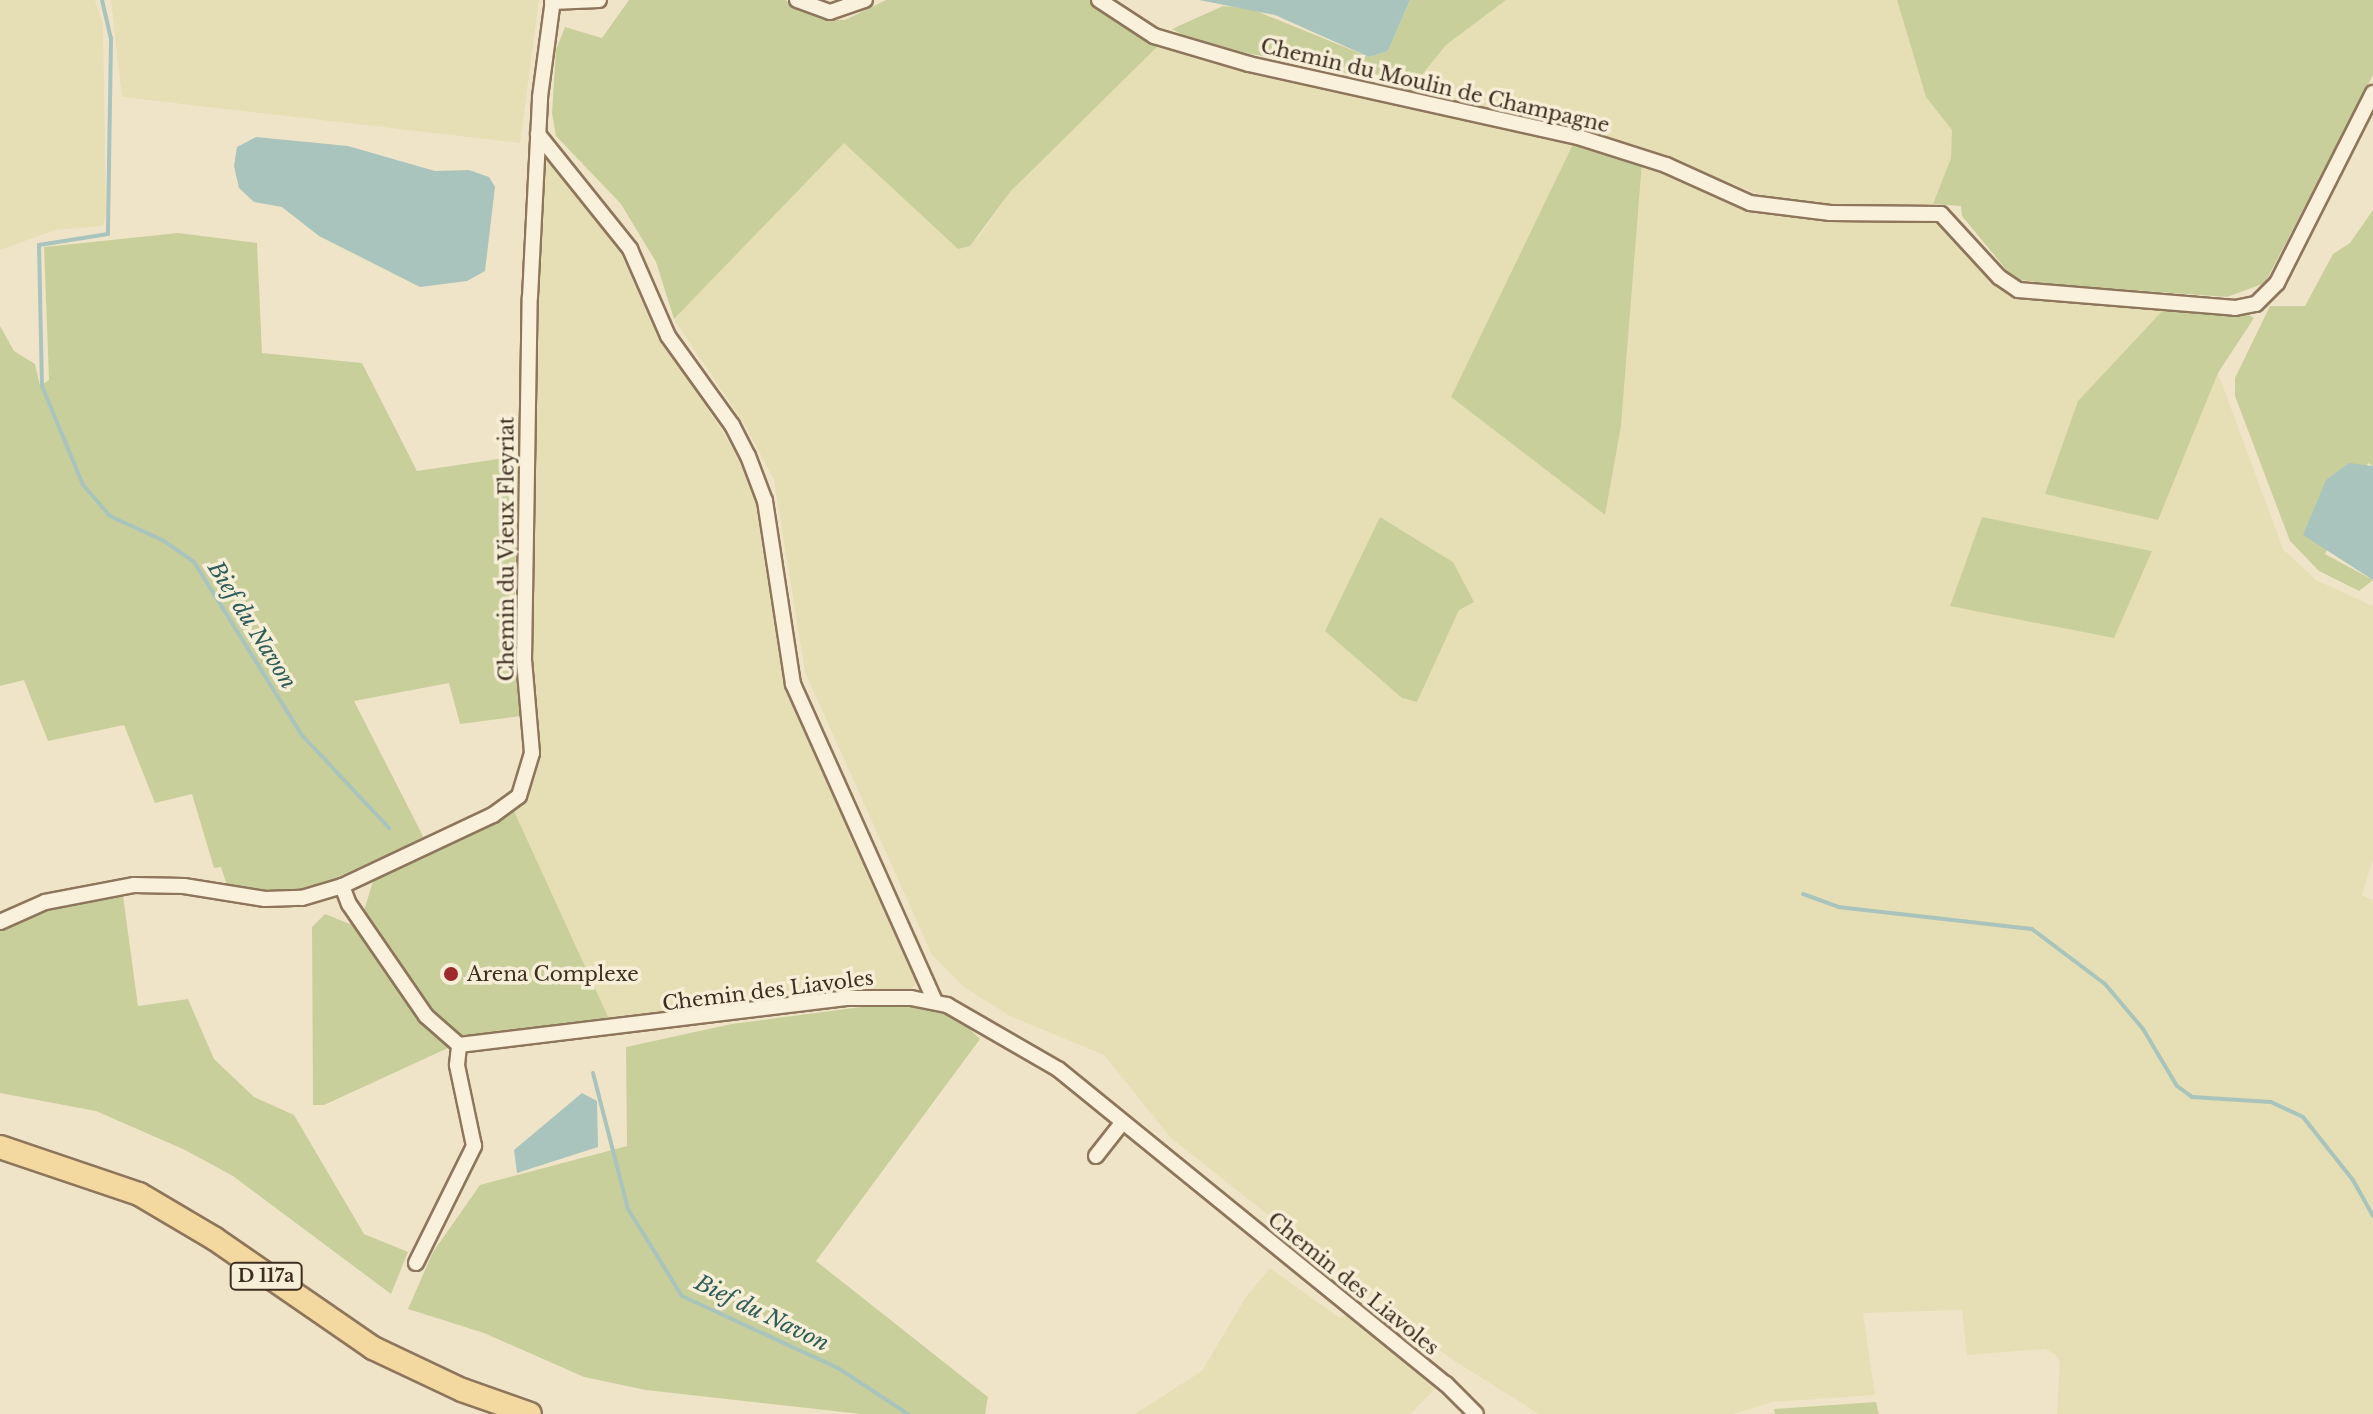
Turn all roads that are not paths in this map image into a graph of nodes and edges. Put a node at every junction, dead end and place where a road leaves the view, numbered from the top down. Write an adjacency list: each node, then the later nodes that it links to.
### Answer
1 (599, 0): 5 (street)
2 (797, 0): 3 (street)
3 (865, 0)
4 (1099, 0): 6 (street, Chemin du Moulin de Champagne)
5 (552, 1): 7 (street, Chemin du Vieux Fleyriat)
6 (2373, 93)
7 (538, 134): 8 (street, Chemin du Vieux Fleyriat); 10 (street)
8 (342, 886): 9 (street, Chemin du Vieux Fleyriat); 11 (street)
9 (0, 922)
10 (935, 1001): 11 (street, Chemin des Liavoles); 12 (street, Chemin des Liavoles)
11 (459, 1045): 15 (street)
12 (1122, 1123): 14 (street); 17 (street, Chemin des Liavoles)
13 (0, 1147): 16 (main road, D 117a)
14 (1096, 1156)
15 (416, 1263)
16 (530, 1414)
17 (1476, 1414)

